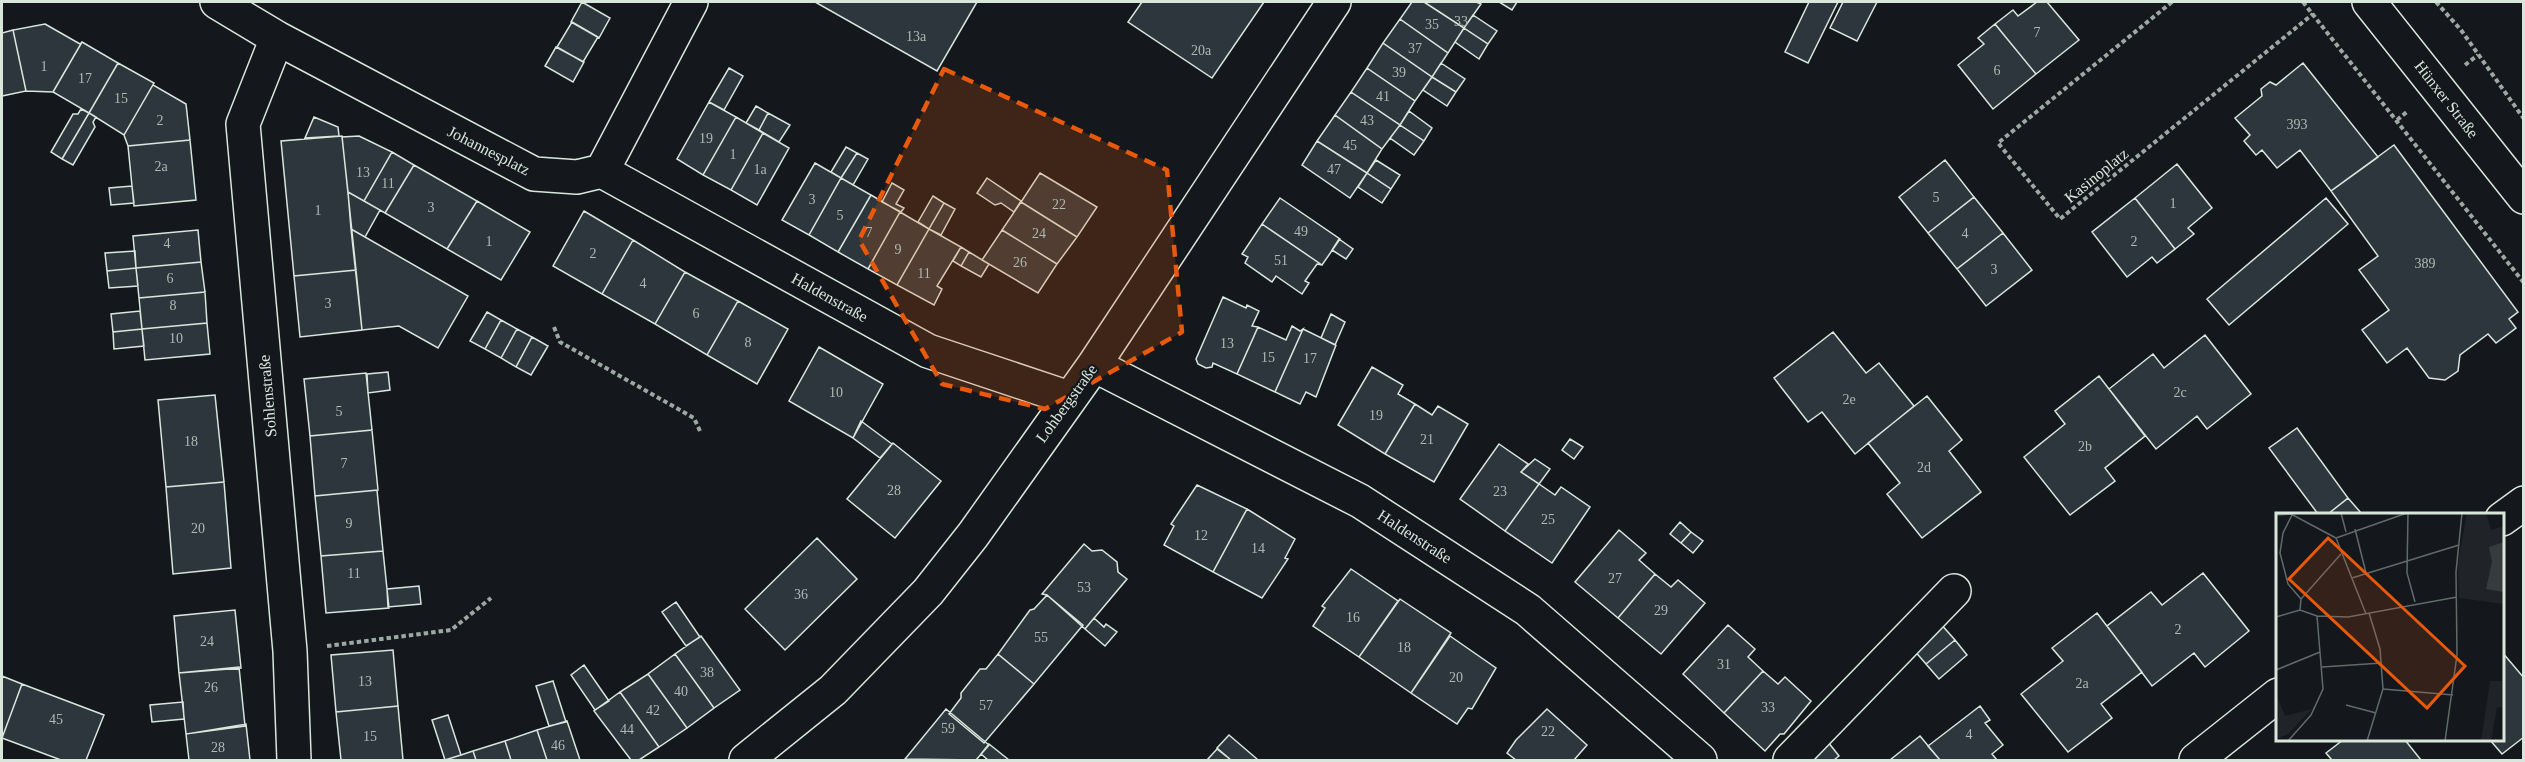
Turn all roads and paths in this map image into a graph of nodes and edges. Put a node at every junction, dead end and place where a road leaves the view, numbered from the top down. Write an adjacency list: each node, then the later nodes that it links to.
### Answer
1 (217, 2): 9 (street, Johannesplatz)
2 (691, 2): 11 (street)
3 (1334, 2): 15 (street, Lohbergstraße)
4 (2172, 2): 8 (path, Kasinoplatz)
5 (2303, 2): 8 (path)
6 (2369, 2): 12 (street, Hünxer Straße)
7 (2436, 2): 10 (path)
8 (2313, 14): 13 (path)
9 (277, 38): 11 (street, Johannesplatz); 22 (street, Sohlenstraße)
10 (2523, 119)
11 (602, 171): 16 (street, Haldenstraße)
12 (2523, 196)
13 (2523, 283)
14 (554, 327): 17 (path)
15 (1094, 365): 16 (street, Lohbergstraße); 24 (street, Haldenstraße)
16 (1070, 398): 26 (street, Lohbergstraße)
17 (700, 431)
18 (2523, 502): 19 (street)
19 (2504, 517)
20 (1954, 591): 27 (street)
21 (491, 598): 22 (path)
22 (290, 651): 25 (street, Sohlenstraße)
23 (2276, 696): 28 (street)
24 (1679, 753)
25 (294, 760)
26 (746, 760)
27 (1790, 760)
28 (2196, 760)

